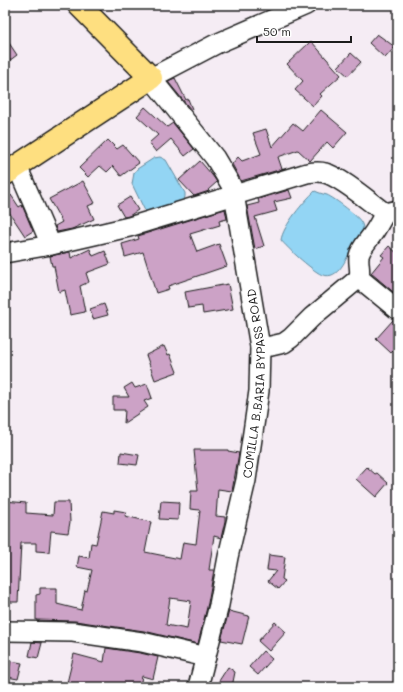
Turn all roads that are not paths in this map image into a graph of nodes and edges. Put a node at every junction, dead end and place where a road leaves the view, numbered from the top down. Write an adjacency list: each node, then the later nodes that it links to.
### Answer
1 (79, 5): 3 (highway)
2 (306, 5): 3 (street)
3 (151, 78): 4 (highway); 5 (street, COMILLA B.BARIA BYPASS ROAD)
4 (11, 170): 7 (street)
5 (234, 194): 6 (street); 7 (street); 11 (street, COMILLA B.BARIA BYPASS ROAD)
6 (392, 212): 9 (street)
7 (51, 245): 8 (street)
8 (5, 253)
9 (359, 278): 10 (street); 11 (street)
10 (398, 310)
11 (260, 347): 13 (street, COMILLA B.BARIA BYPASS ROAD)
12 (5, 631): 13 (street)
13 (206, 656): 14 (street, COMILLA B.BARIA BYPASS ROAD)
14 (198, 687)

